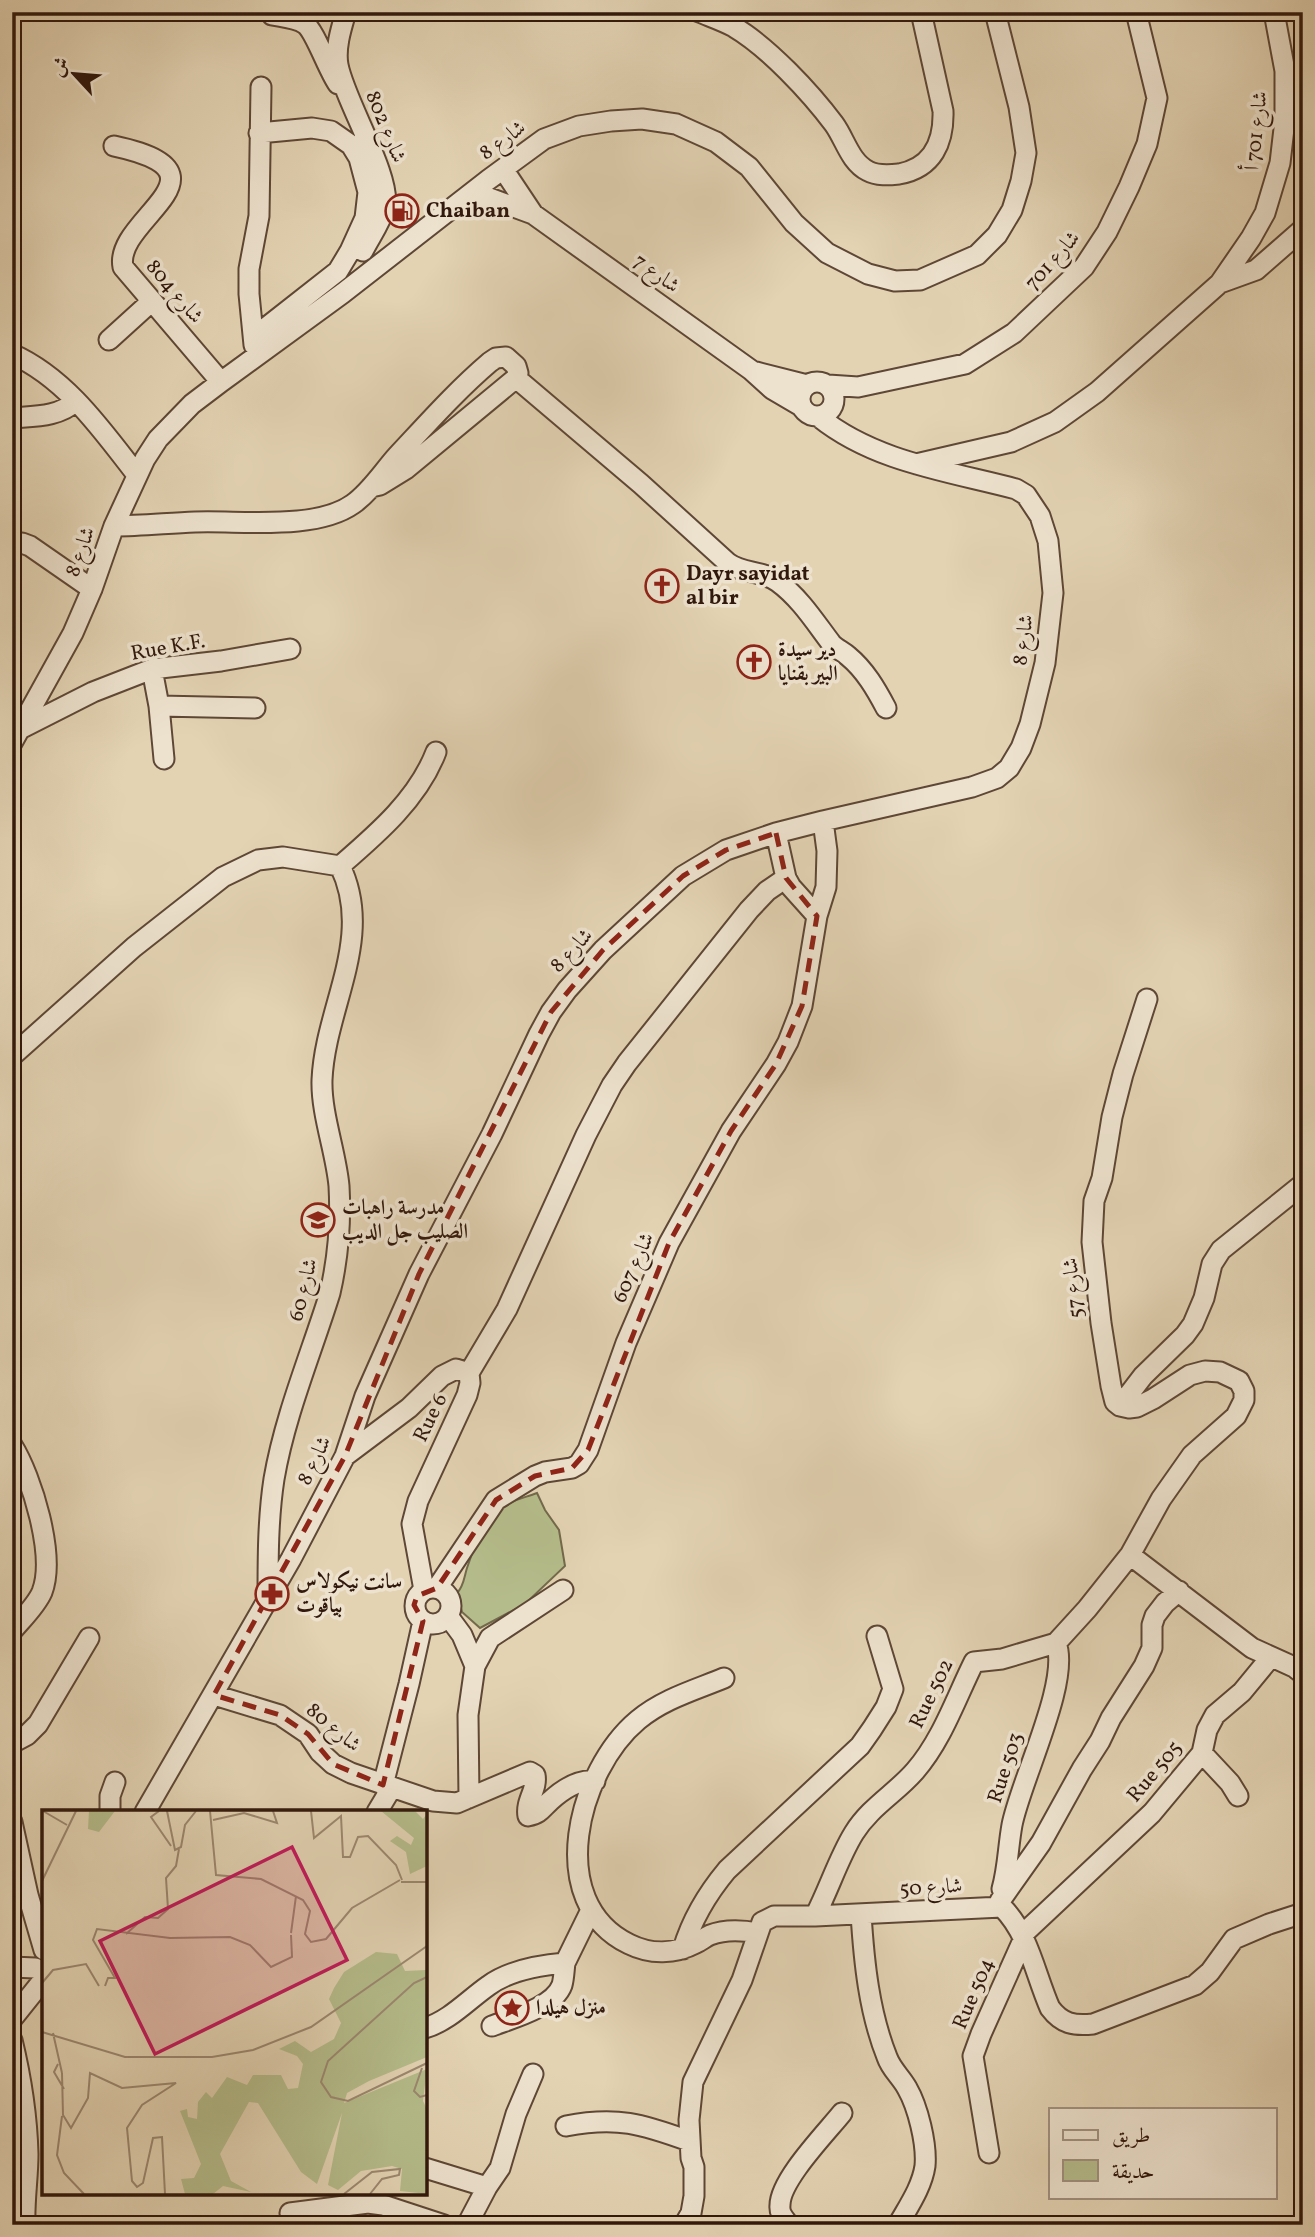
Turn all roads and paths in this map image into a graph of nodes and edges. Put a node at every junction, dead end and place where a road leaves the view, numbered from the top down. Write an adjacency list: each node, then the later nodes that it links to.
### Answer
1 (346, 12): 9 (street, شارع 802)
2 (699, 12): 3 (street)
3 (921, 12)
4 (995, 12): 12 (street, شارع 8)
5 (1136, 12): 29 (street, شارع 701)
6 (1274, 12): 16 (street, شارع 701 أ)
7 (272, 15): 9 (street)
8 (261, 86): 10 (street)
9 (347, 96): 19 (street, شارع 802)
10 (258, 132): 22 (street); 22 (street)
11 (114, 146): 20 (street, شارع 804)
12 (503, 169): 13 (street, شارع 8); 14 (street)
13 (473, 192): 14 (street); 19 (street, شارع 8)
14 (533, 214): 24 (street, شارع 7)
15 (1303, 229): 17 (street)
16 (1251, 238): 17 (street); 18 (street, شارع 701 أ)
17 (1273, 254): 18 (street)
18 (1220, 283): 32 (street)
19 (343, 293): 22 (street, شارع 8)
20 (152, 301): 21 (street); 26 (street, شارع 804)
21 (109, 340)
22 (255, 347): 26 (street, شارع 8)
23 (12, 354): 28 (street)
24 (751, 370): 27 (street, شارع 7); 30 (street, شارع 7)
25 (516, 378): 34 (street); 34 (street); 42 (street)
26 (221, 382): 33 (street, شارع 8)
27 (807, 385): 29 (street, شارع 7); 30 (street)
28 (76, 401): 31 (street); 33 (street)
29 (828, 402): 30 (street, شارع 7); 32 (street, شارع 8)
30 (801, 406)
31 (12, 418)
32 (915, 464): 46 (street, شارع 8)
33 (137, 475): 35 (street, شارع 8)
34 (371, 486): 35 (street)
35 (114, 526): 37 (street, شارع 8)
36 (12, 544): 37 (street)
37 (92, 589): 43 (street, شارع 8)
38 (290, 649): 39 (street, Rue K.F.)
39 (152, 669): 40 (street); 43 (street, Rue K.F.)
40 (159, 706): 41 (street); 45 (street)
41 (255, 708)
42 (886, 708)
43 (17, 735)
44 (436, 752): 48 (street)
45 (164, 759)
46 (823, 821): 47 (street, شارع 8); 50 (street, شارع 607)
47 (776, 833): 49 (street); 57 (street, شارع 8)
48 (340, 866): 52 (street); 63 (street, شارع 60)
49 (786, 878): 50 (street); 54 (street)
50 (817, 916): 60 (street, شارع 607)
51 (1147, 999): 55 (street, شارع 57)
52 (12, 1056)
53 (1303, 1184): 55 (street)
54 (469, 1373): 57 (street, Rue 6); 60 (street, Rue 6)
55 (1120, 1406): 59 (street)
56 (13, 1447): 58 (street)
57 (345, 1456): 63 (street, شارع 8)
58 (19, 1478): 66 (street)
59 (1130, 1555): 62 (street); 71 (street)
60 (431, 1589): 64 (street); 65 (street)
61 (563, 1590): 69 (street)
62 (1179, 1591): 72 (street); 88 (street)
63 (268, 1599): 76 (street, شارع 8)
64 (447, 1616): 65 (street); 67 (street)
65 (422, 1621): 81 (street)
66 (12, 1631)
67 (462, 1635): 69 (street); 73 (street)
68 (877, 1636): 98 (street)
69 (490, 1638): 73 (street)
70 (89, 1639): 77 (street)
71 (1056, 1643): 88 (street, Rue 503); 92 (street, Rue 502)
72 (1270, 1658): 74 (street); 78 (street, Rue 505)
73 (475, 1666): 83 (street)
74 (1303, 1674)
75 (724, 1678): 79 (street)
76 (214, 1695): 81 (street, شارع 80); 85 (street, شارع 8)
77 (12, 1743)
78 (1202, 1753): 82 (street); 95 (street, Rue 505)
79 (595, 1781): 83 (street, شارع 80); 89 (street)
80 (115, 1782): 84 (street)
81 (388, 1786): 83 (street, شارع 80); 86 (street)
82 (1238, 1796)
83 (469, 1798)
84 (110, 1810)
85 (146, 1810)
86 (378, 1810)
87 (12, 1822): 96 (street)
88 (1001, 1904): 91 (street, شارع 50); 95 (street)
89 (591, 1910): 93 (street); 97 (street)
90 (1303, 1913): 95 (street)
91 (861, 1914): 92 (street, شارع 50); 121 (street)
92 (815, 1916): 94 (street, شارع 50)
93 (608, 1932): 97 (street); 98 (street)
94 (758, 1933): 98 (street); 110 (street)
95 (1023, 1936): 111 (street, Rue 504)
96 (42, 1943)
97 (574, 1944): 99 (street)
98 (683, 1949)
99 (565, 1963): 104 (street); 105 (street)
100 (12, 1967): 101 (street)
101 (42, 1971)
102 (42, 1982): 103 (street)
103 (12, 2019)
104 (492, 2026)
105 (427, 2027)
106 (12, 2040): 116 (street)
107 (533, 2074): 113 (street)
108 (842, 2113): 120 (street)
109 (566, 2126): 110 (street)
110 (690, 2149): 115 (street)
111 (989, 2153)
112 (427, 2169): 113 (street)
113 (487, 2187): 118 (street)
114 (290, 2213): 117 (street)
115 (690, 2218): 119 (street)
116 (25, 2225)
117 (444, 2225)
118 (467, 2225)
119 (669, 2225)
120 (789, 2225)
121 (898, 2225)

